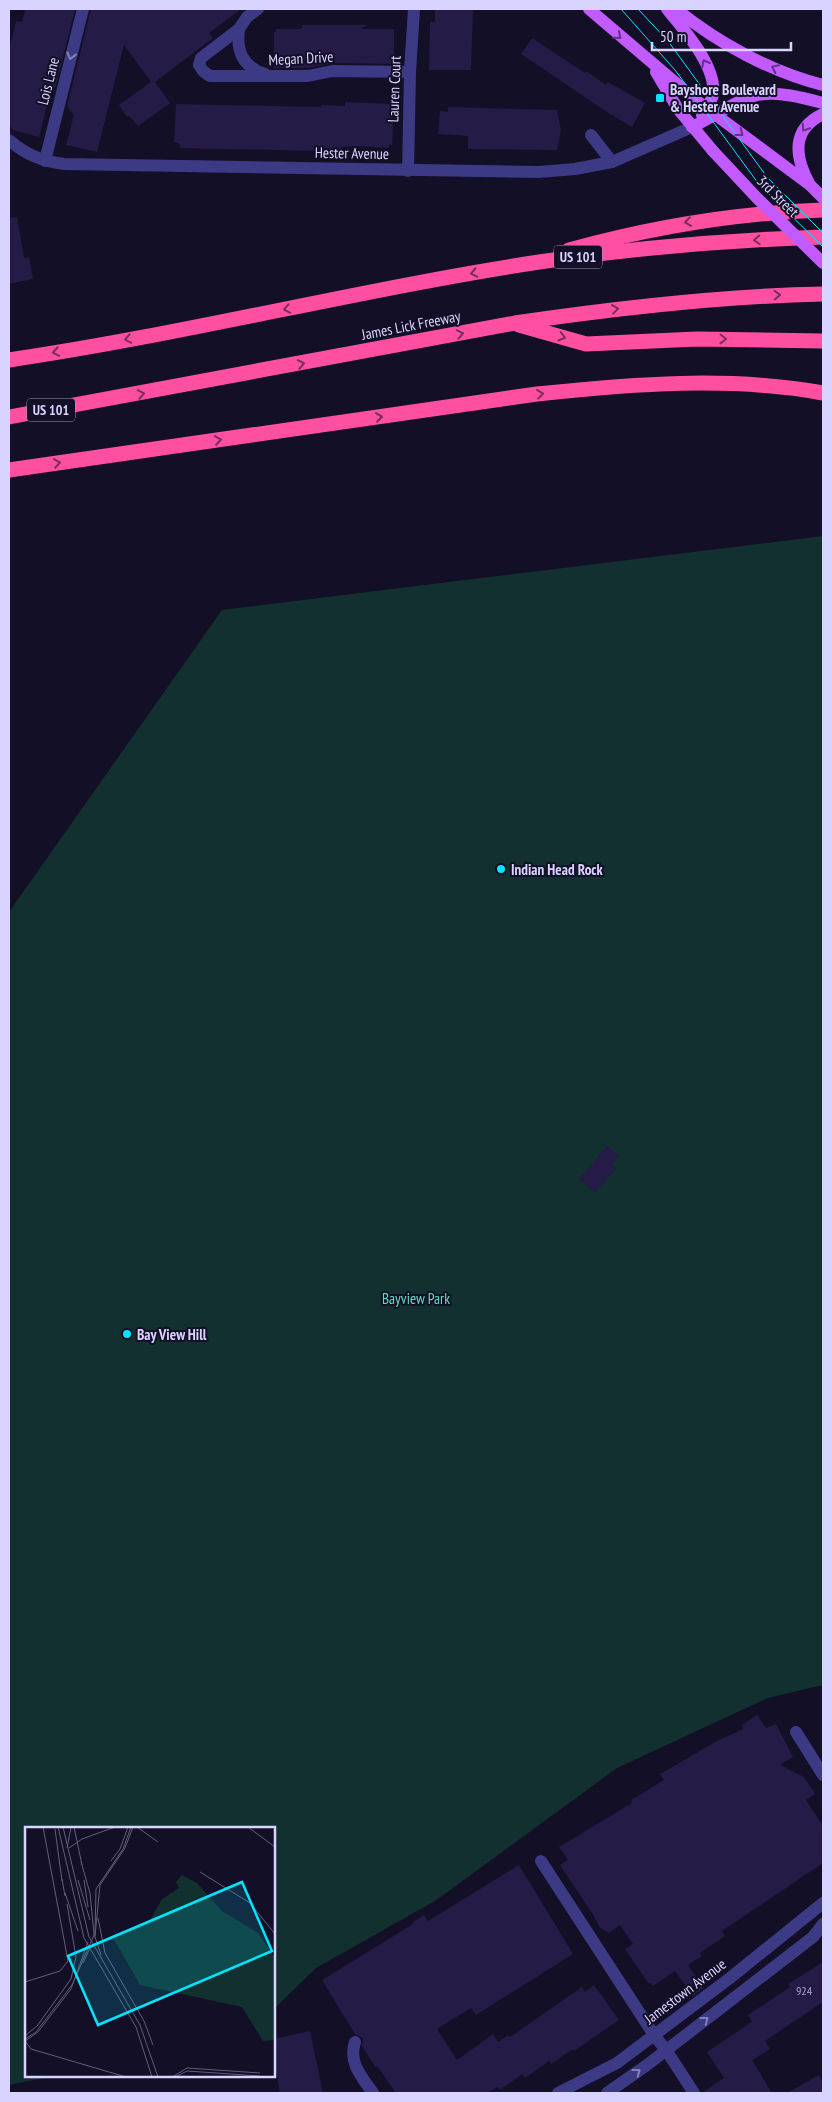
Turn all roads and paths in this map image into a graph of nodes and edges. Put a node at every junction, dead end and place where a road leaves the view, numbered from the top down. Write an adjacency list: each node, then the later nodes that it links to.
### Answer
1 (83, 9): 18 (street, Lois Lane, one-way to 18)
2 (258, 9): 7 (street)
3 (414, 9): 9 (street, Lauren Court)
4 (589, 9): 8 (main road, one-way to 8)
5 (667, 9): 13 (main road, one-way to 5)
6 (676, 9): 11 (main road, one-way to 6)
7 (239, 29): 10 (street); 10 (street, Megan Drive)
8 (649, 61): 13 (main road); 15 (main road, 3rd Street)
9 (410, 72): 10 (street, Megan Drive); 20 (street, Lauren Court)
10 (273, 76)
11 (823, 85)
12 (823, 103): 13 (main road)
13 (712, 112): 15 (main road); 21 (main road, one-way to 21)
14 (823, 114): 21 (main road, one-way to 21)
15 (692, 127): 19 (street, Hester Avenue); 25 (main road, 3rd Street, bridge)
16 (591, 135): 19 (street)
17 (9, 140): 18 (street, Hester Avenue)
18 (45, 161): 20 (street, Hester Avenue)
19 (612, 162): 20 (street, Hester Avenue)
20 (408, 171)
21 (810, 186): 22 (main road)
22 (823, 198)
23 (823, 210): 26 (highway, one-way to 26)
24 (823, 237): 26 (highway, US 101, one-way to 26)
25 (823, 263)
26 (496, 269): 30 (highway, US 101, one-way to 30)
27 (823, 294): 28 (highway, James Lick Freeway / US 101, one-way to 27)
28 (515, 323): 29 (highway, one-way to 29); 32 (highway, James Lick Freeway / US 101, one-way to 28)
29 (823, 341)
30 (9, 360)
31 (823, 393): 33 (highway, one-way to 31)
32 (9, 417)
33 (9, 470)
34 (796, 1732): 35 (street)
35 (823, 1775)
36 (541, 1861): 39 (street)
37 (823, 1903): 39 (street, Jamestown Avenue)
38 (823, 1924): 41 (street, one-way to 38)
39 (654, 2035): 41 (street); 43 (street, Jamestown Avenue)
40 (355, 2042): 42 (street)
41 (666, 2050): 44 (street, one-way to 41); 45 (street)
42 (373, 2093)
43 (558, 2093)
44 (607, 2093)
45 (694, 2093)

